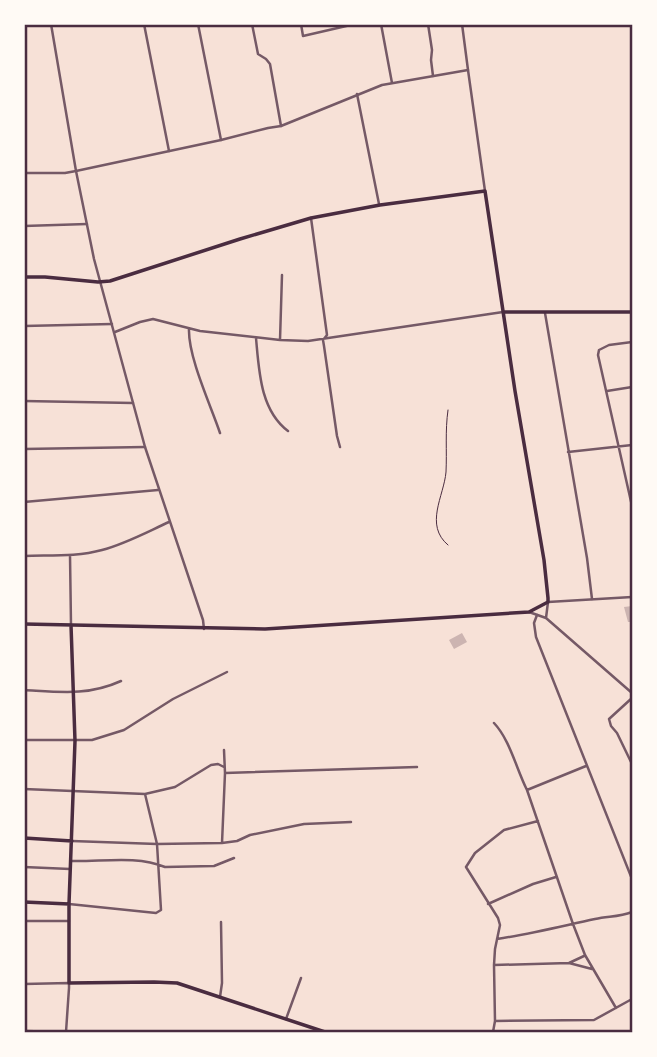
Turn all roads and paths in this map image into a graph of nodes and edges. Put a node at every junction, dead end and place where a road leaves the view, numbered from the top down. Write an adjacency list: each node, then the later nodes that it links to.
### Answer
1 (51, 24): 17 (street)
2 (144, 24): 16 (street)
3 (198, 24): 15 (street)
4 (252, 24): 14 (street)
5 (300, 24): 6 (street)
6 (355, 24)
7 (381, 24): 12 (street)
8 (428, 24): 11 (street)
9 (462, 24): 10 (street)
10 (468, 70): 11 (street); 19 (street)
11 (433, 76): 12 (street)
12 (392, 82): 13 (street)
13 (357, 94): 14 (street); 20 (street)
14 (281, 126): 15 (street)
15 (221, 140): 16 (street)
16 (169, 152): 17 (street)
17 (76, 171): 18 (street); 22 (street)
18 (24, 173)
19 (485, 191): 20 (main road); 27 (main road)
20 (380, 205): 21 (main road)
21 (311, 218): 26 (main road); 36 (street)
22 (87, 225): 23 (street); 26 (street)
23 (24, 226)
24 (282, 275): 35 (street)
25 (24, 277): 26 (main road)
26 (101, 282): 30 (street)
27 (503, 312): 28 (main road); 36 (street); 61 (main road)
28 (545, 312): 29 (main road); 50 (street)
29 (632, 312)
30 (113, 324): 31 (street); 33 (street)
31 (24, 326)
32 (189, 330): 33 (street); 34 (street); 44 (street)
33 (115, 332): 41 (street)
34 (256, 338): 35 (street); 43 (street)
35 (280, 340): 36 (street)
36 (323, 340): 47 (street)
37 (632, 342): 39 (street)
38 (632, 387): 39 (street)
39 (607, 391): 48 (street)
40 (24, 401): 41 (street)
41 (134, 403): 46 (street)
42 (448, 410): 56 (path)
43 (288, 430)
44 (220, 433)
45 (632, 445): 48 (street)
46 (145, 447): 49 (street); 51 (street)
47 (340, 447)
48 (620, 447): 50 (street); 52 (street)
49 (24, 449)
50 (568, 452): 60 (street)
51 (158, 490): 53 (street); 55 (street)
52 (631, 494): 54 (street)
53 (24, 502)
54 (632, 506)
55 (169, 522): 57 (street); 67 (street)
56 (448, 545)
57 (70, 555): 58 (street); 66 (street)
58 (24, 556)
59 (632, 597): 60 (street)
60 (592, 599): 61 (street)
61 (548, 603): 62 (main road); 64 (street)
62 (530, 612): 63 (street); 67 (main road)
63 (538, 614): 64 (street); 79 (street)
64 (546, 618): 72 (street)
65 (24, 624): 66 (main road)
66 (71, 625): 67 (main road); 71 (main road)
67 (204, 629)
68 (228, 672): 76 (street)
69 (121, 681): 71 (street)
70 (24, 690): 71 (street)
71 (73, 692): 76 (main road)
72 (632, 693)
73 (632, 698): 78 (street)
74 (494, 723): 84 (street)
75 (24, 740): 76 (street)
76 (75, 741): 85 (main road)
77 (224, 750): 80 (street)
78 (632, 764)
79 (586, 766): 84 (street); 99 (street)
80 (225, 767): 82 (street); 86 (street)
81 (417, 767): 82 (street)
82 (225, 773): 92 (street)
83 (24, 789): 85 (street)
84 (527, 790): 87 (street)
85 (73, 791): 86 (street); 90 (main road)
86 (145, 794): 91 (street)
87 (538, 821): 98 (street); 102 (street)
88 (351, 822): 92 (street)
89 (24, 838): 90 (main road)
90 (72, 841): 91 (street); 94 (main road)
91 (157, 844): 92 (street); 95 (street)
92 (222, 844)
93 (234, 858): 95 (street)
94 (71, 861): 95 (street); 97 (main road)
95 (159, 864): 101 (street)
96 (24, 867): 97 (street)
97 (71, 869): 101 (main road)
98 (557, 877): 102 (street); 107 (street)
99 (632, 879)
100 (24, 902): 101 (main road)
101 (69, 904): 105 (main road)
102 (488, 904): 108 (street)
103 (632, 912): 107 (street)
104 (24, 921): 105 (street)
105 (69, 921): 115 (main road)
106 (221, 922): 116 (street)
107 (573, 924): 108 (street); 109 (street)
108 (497, 939): 111 (street)
109 (585, 955): 110 (street); 112 (street)
110 (569, 963): 111 (street); 112 (street)
111 (494, 965): 120 (street)
112 (594, 970): 118 (street)
113 (300, 978): 119 (street)
114 (24, 984): 115 (street)
115 (69, 984): 116 (main road); 122 (street)
116 (220, 997): 119 (main road)
117 (632, 999): 118 (street)
118 (616, 1009): 120 (street)
119 (286, 1019): 123 (main road)
120 (495, 1021): 124 (street)
121 (24, 1031): 122 (street)
122 (66, 1032)
123 (325, 1032)
124 (493, 1032)

